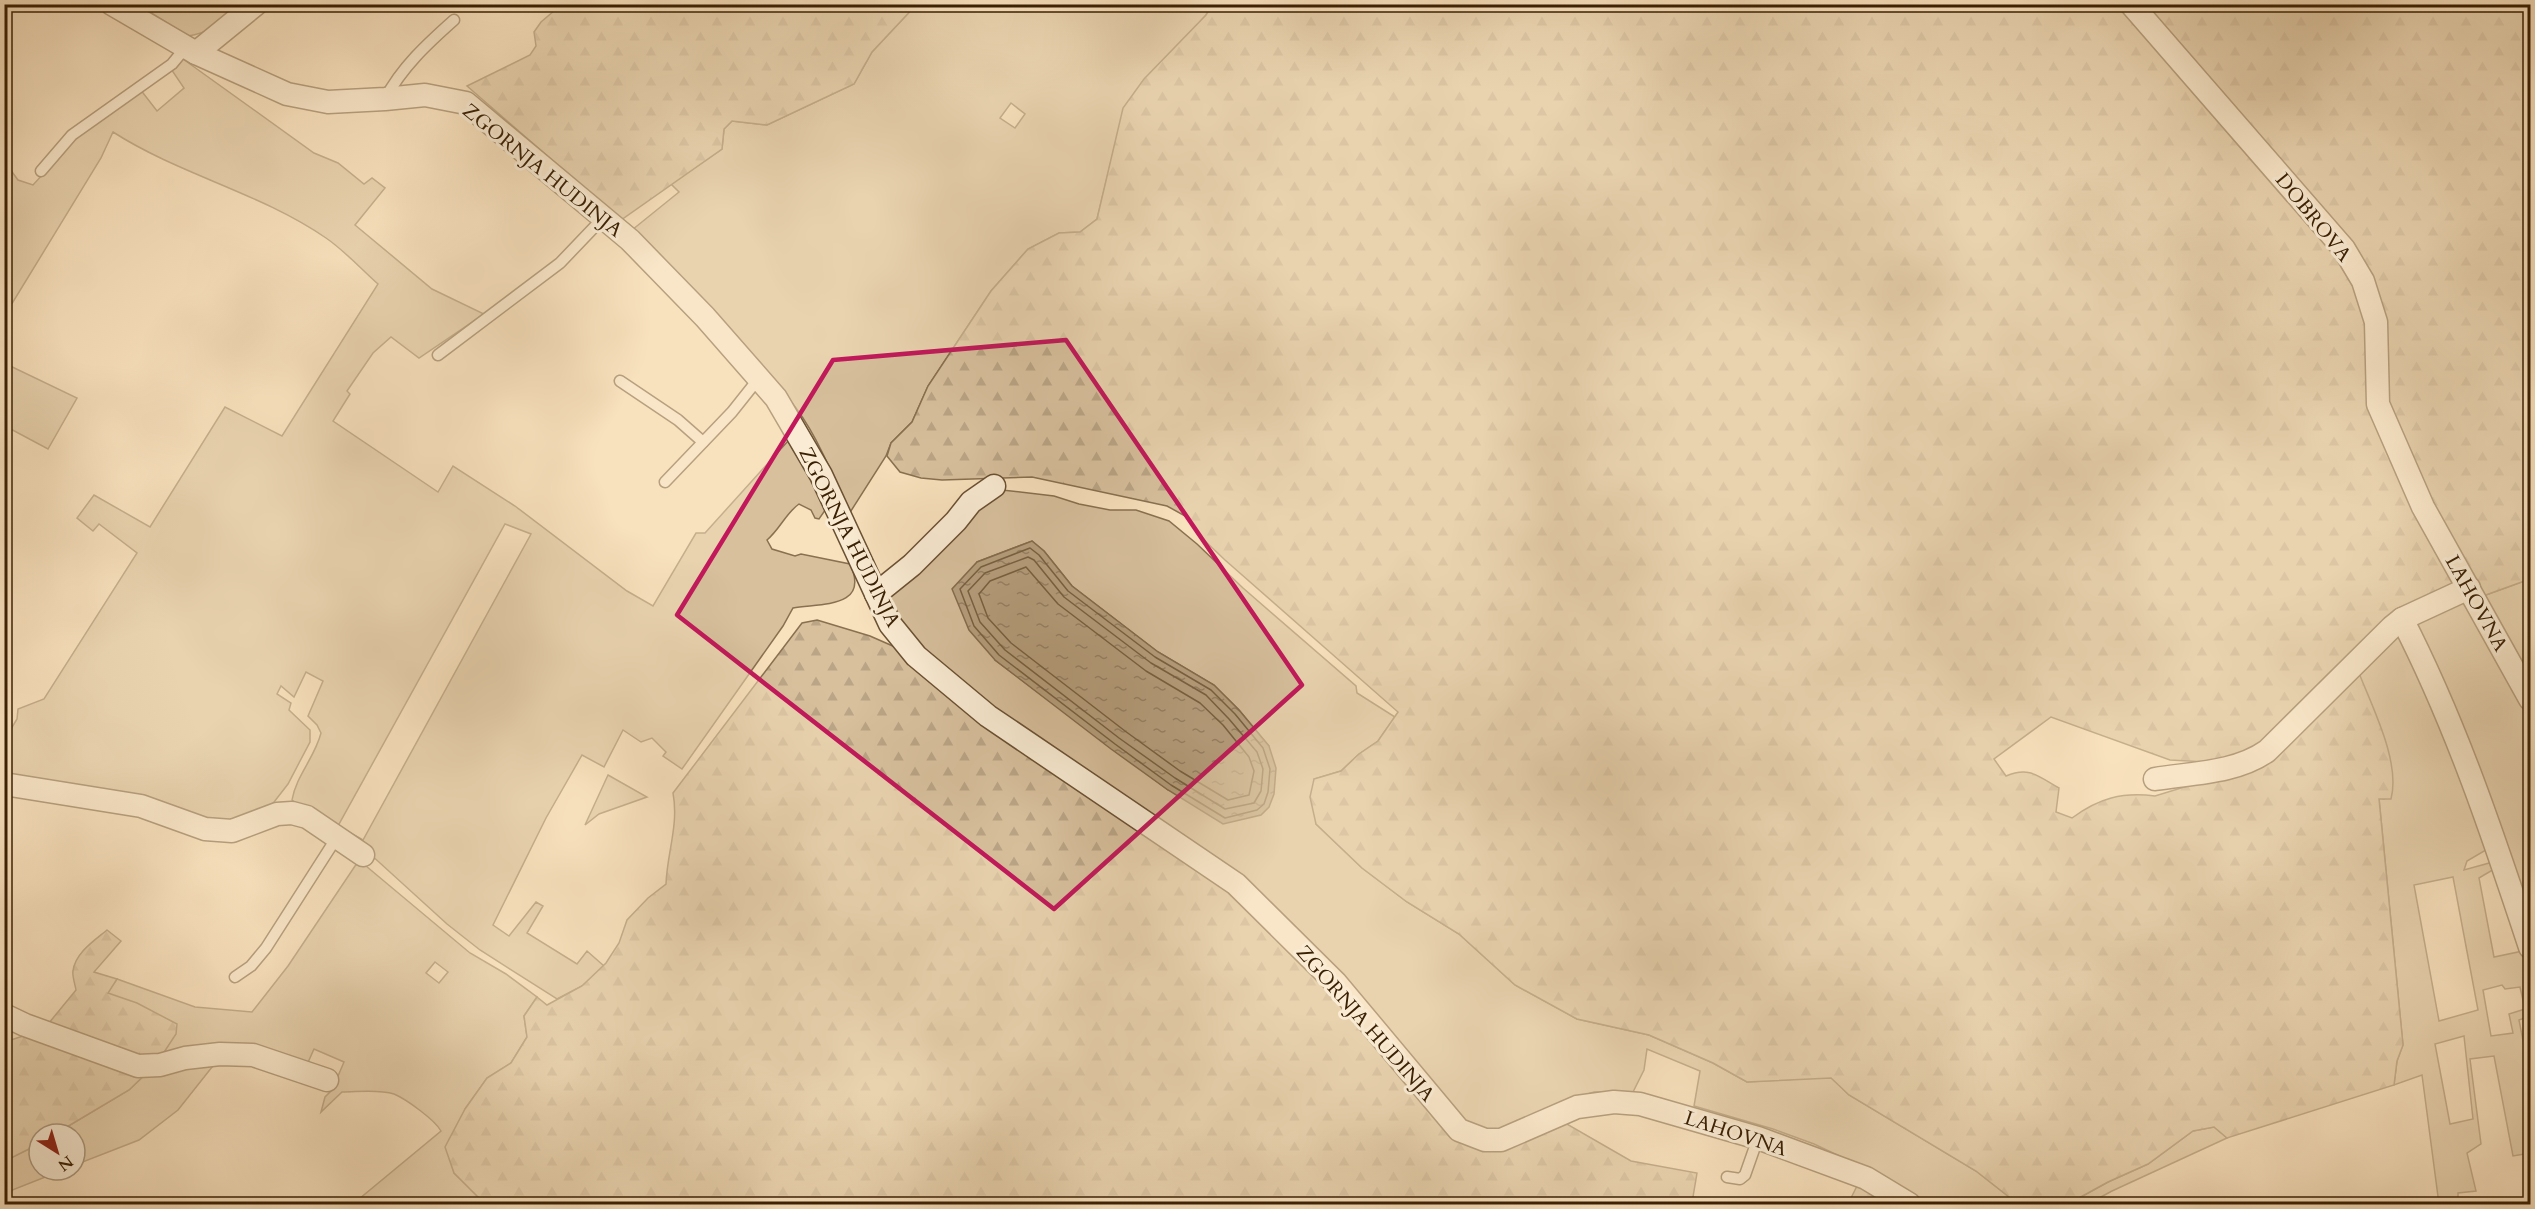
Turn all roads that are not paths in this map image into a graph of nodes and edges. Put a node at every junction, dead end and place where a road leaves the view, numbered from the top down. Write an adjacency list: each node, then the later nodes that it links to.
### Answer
1 (112, 4): 4 (street, ZGORNJA HUDINJA)
2 (256, 4): 6 (street)
3 (2131, 4): 16 (street, DOBROVA)
4 (144, 15): 6 (street, ZGORNJA HUDINJA)
5 (454, 20): 7 (lane)
6 (191, 50): 7 (street, ZGORNJA HUDINJA); 8 (lane)
7 (385, 99): 9 (street, ZGORNJA HUDINJA)
8 (41, 171)
9 (603, 218): 10 (lane); 11 (street, ZGORNJA HUDINJA)
10 (438, 355)
11 (759, 378): 13 (lane); 18 (street, ZGORNJA HUDINJA)
12 (620, 381): 13 (lane)
13 (703, 442): 14 (lane)
14 (665, 482)
15 (994, 486): 18 (street)
16 (2423, 507): 17 (street, LAHOVNA)
17 (2469, 588): 19 (street); 20 (street, LAHOVNA)
18 (876, 594): 29 (street, ZGORNJA HUDINJA)
19 (2402, 620): 21 (street); 25 (street)
20 (2530, 699)
21 (2155, 779)
22 (4, 784): 23 (street)
23 (337, 837): 24 (street); 26 (lane)
24 (363, 855)
25 (2530, 947)
26 (235, 977)
27 (4, 1015): 28 (street)
28 (327, 1080)
29 (1554, 1115): 30 (street, LAHOVNA)
30 (1758, 1138): 31 (lane); 32 (street, LAHOVNA)
31 (1727, 1177)
32 (1909, 1204)

